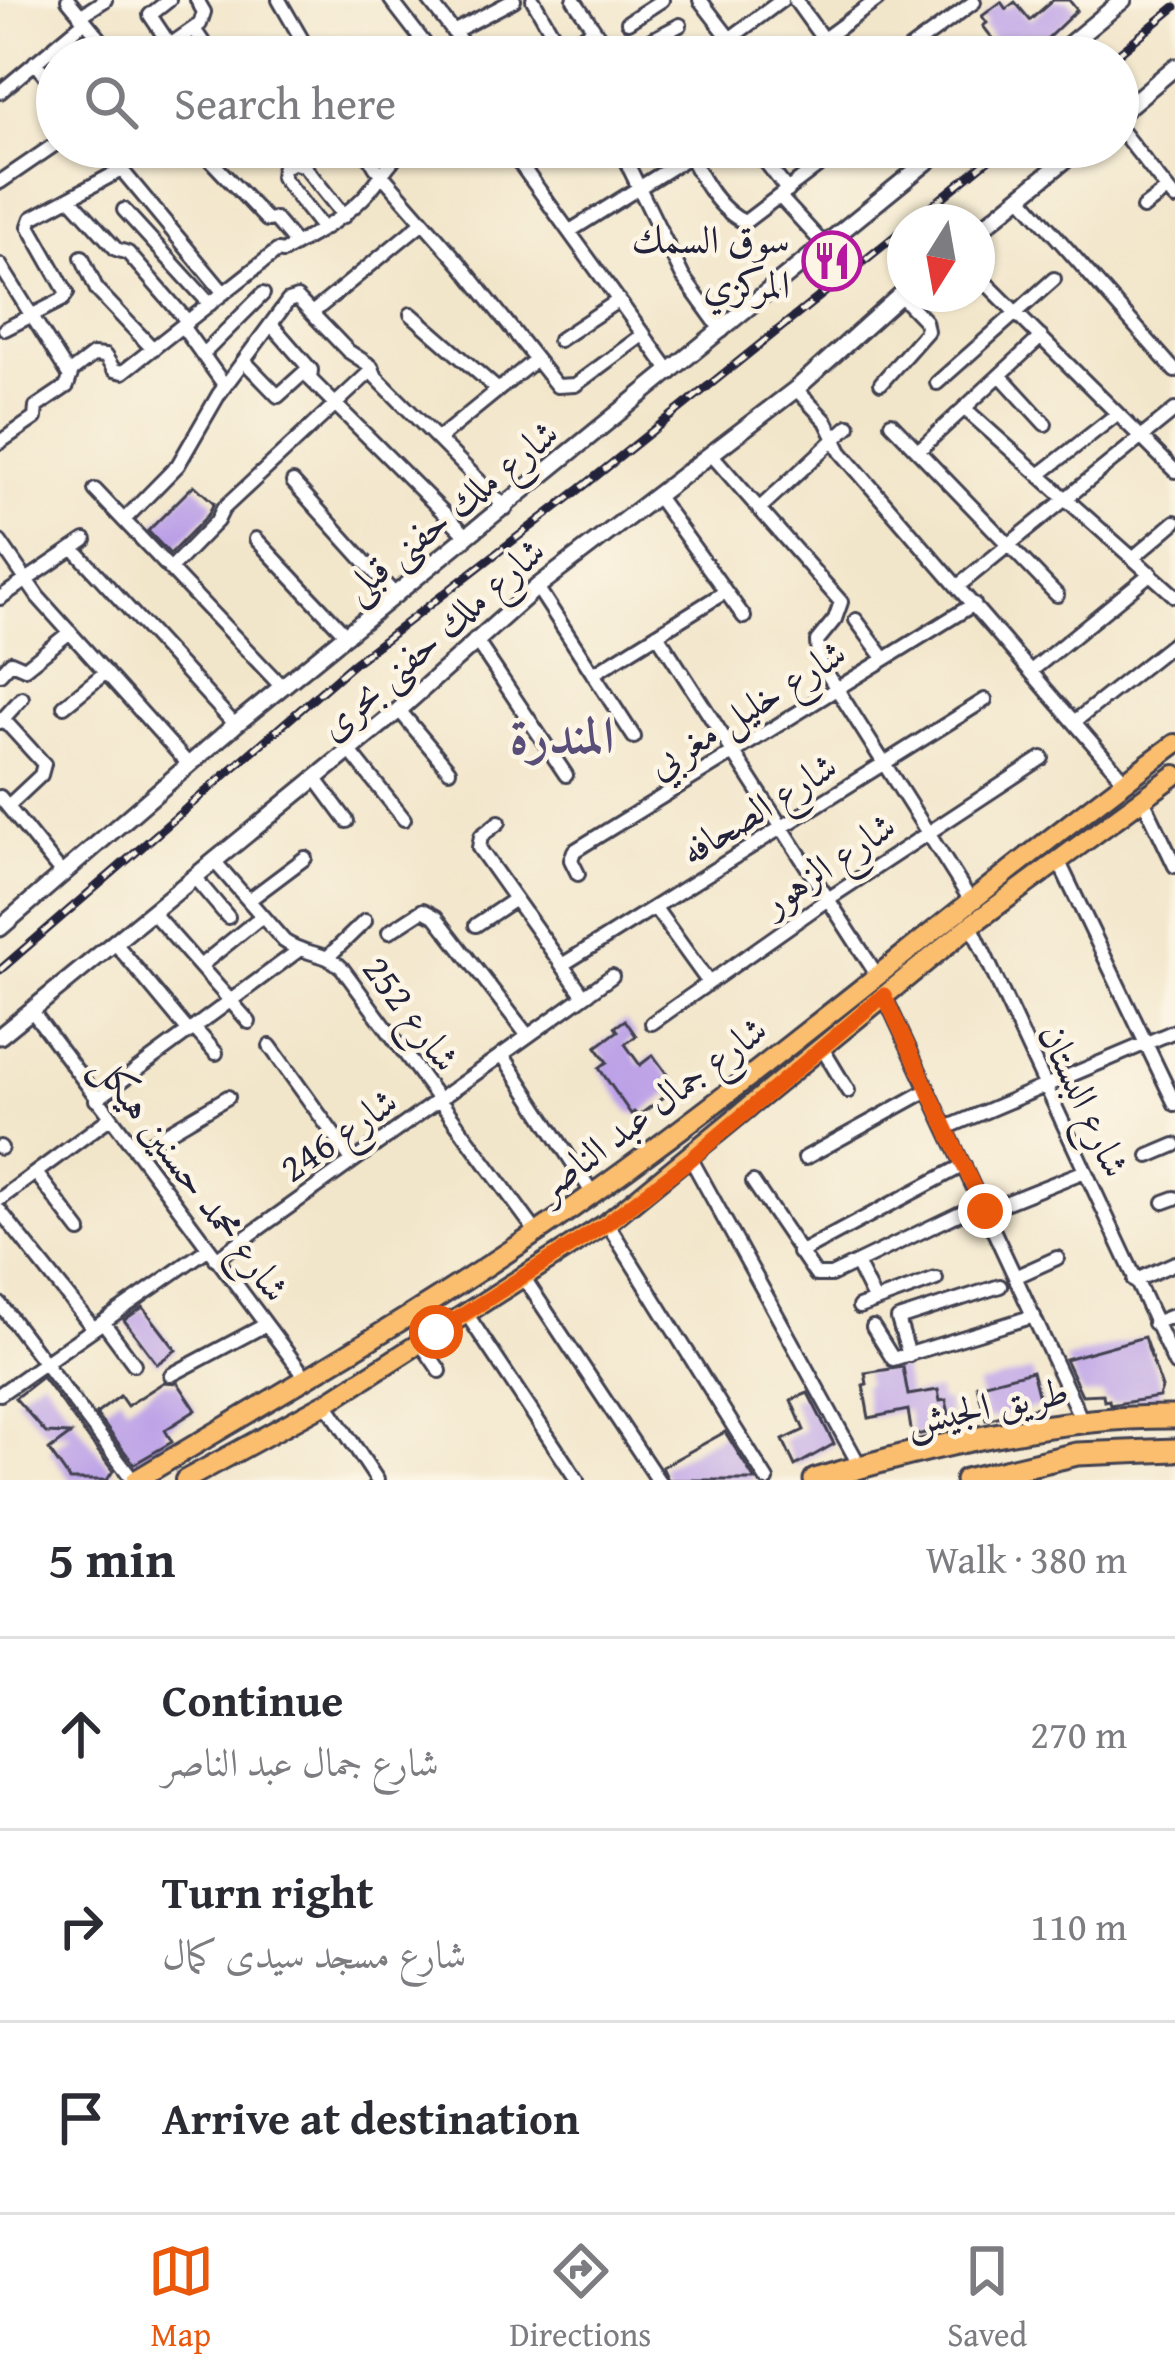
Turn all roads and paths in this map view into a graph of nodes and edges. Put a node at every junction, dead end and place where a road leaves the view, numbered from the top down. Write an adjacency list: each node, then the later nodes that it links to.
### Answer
1 (68, 0): 19 (street)
2 (105, 0): 19 (street)
3 (169, 0): 27 (street)
4 (197, 0): 22 (street)
5 (279, 0): 30 (street)
6 (392, 0): 31 (street)
7 (429, 0): 24 (street)
8 (514, 0): 24 (street)
9 (533, 0): 33 (street)
10 (574, 0): 23 (street)
11 (662, 0): 20 (street)
12 (700, 0): 37 (street)
13 (782, 0): 38 (street)
14 (795, 0): 39 (street)
15 (877, 0): 40 (street)
16 (1123, 0): 18 (street)
17 (976, 5): 41 (street)
18 (1102, 6): 42 (street)
19 (82, 19): 25 (street); 26 (street)
20 (628, 22)
21 (680, 25): 36 (street)
22 (194, 28): 28 (street); 29 (street)
23 (594, 30): 34 (street); 35 (street)
24 (453, 32): 32 (street)
25 (63, 36)
26 (97, 36)
27 (164, 36)
28 (183, 36)
29 (199, 36)
30 (300, 36)
31 (420, 36)
32 (456, 36)
33 (554, 36)
34 (586, 36)
35 (599, 36)
36 (658, 36)
37 (728, 36)
38 (734, 36)
39 (822, 36)
40 (828, 36)
41 (930, 36)
42 (1074, 36)
43 (35, 62): 45 (street)
44 (1175, 67): 46 (street)
45 (0, 92)
46 (1139, 97)
47 (1139, 154): 67 (street)
48 (36, 157): 64 (street)
49 (218, 168): 77 (street)
50 (284, 168): 75 (street)
51 (306, 168): 72 (street)
52 (376, 168): 63 (street)
53 (387, 168): 63 (street)
54 (526, 168): 76 (street)
55 (630, 168): 65 (street)
56 (671, 168): 65 (street)
57 (697, 168): 66 (street)
58 (767, 168): 66 (street)
59 (817, 168): 66 (street)
60 (1057, 168): 69 (street)
61 (123, 169): 68 (street); 83 (street)
62 (919, 169): 78 (street, شارع ملك حفنى قبلى)
63 (381, 175): 72 (street); 74 (street)
64 (0, 182)
65 (640, 187): 76 (street); 96 (street)
66 (784, 194): 78 (street)
67 (1171, 194): 70 (street)
68 (70, 198): 92 (street); 93 (street)
69 (1022, 198): 73 (street); 106 (street)
70 (1143, 208)
71 (124, 210): 86 (street)
72 (344, 216): 75 (street)
73 (995, 218)
74 (423, 222): 90 (street); 103 (street)
75 (323, 229): 77 (street)
76 (570, 231): 85 (street)
77 (296, 244): 83 (street)
78 (825, 246): 96 (street, شارع ملك حفنى قبلى)
79 (82, 257): 100 (street)
80 (0, 265): 92 (street)
81 (1054, 278): 89 (street)
82 (995, 292): 89 (street)
83 (224, 293): 86 (street)
84 (263, 294): 101 (street)
85 (619, 300): 97 (street); 99 (street)
86 (210, 304): 93 (street)
87 (887, 307): 113 (street, شارع ملك حفنى بحرى)
88 (918, 312): 110 (street)
89 (1015, 312): 98 (street); 111 (street)
90 (312, 313): 94 (street); 105 (street)
91 (411, 314): 114 (street)
92 (31, 316): 95 (street); 108 (street)
93 (185, 324): 100 (street); 101 (street)
94 (271, 324): 102 (street); 104 (street)
95 (5, 329)
96 (722, 331): 107 (street, شارع ملك حفنى قبلى)
97 (644, 334): 103 (street); 107 (street)
98 (1041, 337): 109 (street); 118 (street)
99 (559, 340)
100 (153, 349): 108 (street)
101 (202, 355): 112 (street)
102 (244, 361): 104 (street); 112 (street)
103 (535, 361): 114 (street)
104 (308, 368): 115 (street)
105 (373, 369): 115 (street); 124 (street)
106 (1175, 371)
107 (671, 374): 134 (street, شارع ملك حفنى قبلى)
108 (69, 375): 123 (street)
109 (1000, 375): 116 (street); 120 (street)
110 (881, 383)
111 (938, 383)
112 (226, 386): 136 (street)
113 (796, 389): 125 (street); 127 (street, شارع ملك حفنى بحرى)
114 (498, 390): 124 (street)
115 (334, 406): 138 (street); 143 (street)
116 (964, 408): 126 (street); 129 (street)
117 (1175, 410): 122 (street)
118 (1117, 414): 122 (street); 129 (street)
119 (891, 423): 126 (street)
120 (1045, 424)
121 (849, 426): 125 (street)
122 (1140, 436): 128 (street); 133 (street)
123 (1, 439)
124 (438, 440): 134 (street)
125 (834, 440): 135 (street); 146 (street)
126 (918, 451): 141 (street)
127 (711, 454): 132 (street, شارع ملك حفنى بحرى); 135 (street)
128 (1175, 471)
129 (1040, 475): 133 (street)
130 (293, 482): 149 (street)
131 (95, 490): 136 (street)
132 (656, 496): 147 (street, شارع ملك حفنى بحرى); 148 (street)
133 (1065, 498): 141 (street); 142 (street)
134 (506, 508): 138 (street, شارع ملك حفنى قبلى)
135 (759, 509): 167 (street)
136 (124, 520): 143 (street)
137 (1175, 522): 142 (street)
138 (468, 538): 149 (street, شارع ملك حفنى قبلى)
139 (256, 539): 158 (street)
140 (0, 542): 145 (street)
141 (1008, 546): 146 (street); 150 (street)
142 (1134, 557): 144 (street)
143 (170, 569): 166 (street)
144 (1151, 573): 151 (street); 162 (street)
145 (26, 581): 152 (street); 156 (street); 174 (street)
146 (958, 586): 153 (street)
147 (537, 587): 159 (street, شارع ملك حفنى بحرى); 165 (street)
148 (725, 592): 154 (street); 157 (street)
149 (396, 596): 158 (street, شارع ملك حفنى قبلى)
150 (1057, 596)
151 (1175, 596)
152 (0, 598)
153 (974, 604): 161 (street, شارع خليل مغربي); 162 (street)
154 (743, 617)
155 (856, 620): 161 (street)
156 (70, 632): 163 (street); 164 (street)
157 (657, 634): 165 (street); 177 (street)
158 (346, 636): 166 (street, شارع ملك حفنى قبلى)
159 (475, 639): 171 (street, شارع ملك حفنى بحرى); 183 (street)
160 (1175, 642): 173 (street)
161 (884, 658): 167 (street, شارع خليل مغربي)
162 (1031, 671): 173 (street)
163 (106, 672): 170 (street); 180 (street)
164 (0, 674)
165 (593, 674): 175 (street)
166 (282, 687): 174 (street, شارع ملك حفنى قبلى)
167 (835, 687): 177 (street, شارع خليل مغربي); 181 (street)
168 (22, 698): 172 (street)
169 (985, 700): 181 (street, شارع الصحافه)
170 (64, 706)
171 (399, 710): 178 (street, شارع ملك حفنى بحرى); 182 (street)
172 (2, 720): 188 (street)
173 (1075, 722): 186 (street)
174 (235, 725): 180 (street, شارع ملك حفنى قبلى)
175 (634, 737)
176 (1175, 744): 186 (main road, شارع جمال عبد الناصر)
177 (732, 750): 192 (street); 199 (street, شارع خليل مغربي)
178 (350, 751): 185 (street, شارع ملك حفنى بحرى); 189 (street)
179 (1042, 758): 193 (street, شارع الزهور)
180 (189, 765): 198 (street, شارع ملك حفنى قبلى)
181 (884, 765): 192 (street, شارع الصحافه); 193 (street)
182 (449, 770)
183 (566, 775)
184 (1175, 775): 187 (main road, شارع جمال عبد الناصر)
185 (316, 779): 190 (street); 195 (street, شارع ملك حفنى بحرى)
186 (1125, 781): 204 (main road, شارع جمال عبد الناصر)
187 (1143, 799): 196 (main road, شارع جمال عبد الناصر); 197 (street)
188 (4, 801): 198 (street)
189 (404, 819)
190 (347, 821)
191 (499, 822): 201 (street)
192 (783, 829): 202 (street); 205 (street, شارع الصحافه)
193 (927, 832): 202 (street, شارع الزهور); 204 (street)
194 (305, 858): 203 (street)
195 (214, 861): 200 (street, شارع ملك حفنى بحرى); 203 (street)
196 (1059, 862): 211 (main road, شارع جمال عبد الناصر); 232 (street)
197 (1175, 866)
198 (63, 874): 212 (street, شارع ملك حفنى قبلى)
199 (578, 874)
200 (194, 877): 206 (street, شارع ملك حفنى بحرى); 208 (street)
201 (515, 899): 210 (street); 217 (street)
202 (828, 899): 219 (street); 221 (street, شارع الزهور)
203 (249, 901): 207 (street)
204 (971, 901): 219 (main road, شارع جمال عبد الناصر)
205 (655, 908): 217 (street, شارع الصحافه); 221 (street)
206 (152, 912): 214 (street, شارع ملك حفنى بحرى); 218 (street)
207 (262, 916): 215 (street); 218 (street)
208 (228, 917)
209 (365, 921): 216 (street)
210 (476, 925)
211 (971, 925): 222 (main road, شارع جمال عبد الناصر); 237 (street, شارع البستان)
212 (0, 928)
213 (389, 932): 231 (street)
214 (115, 943): 225 (street, شارع ملك حفنى بحرى); 228 (street)
215 (299, 950): 216 (street, شارع 252); 224 (street)
216 (329, 956): 242 (street, شارع 252)
217 (562, 965): 223 (street)
218 (200, 966): 224 (street)
219 (877, 975): 256 (main road, شارع جمال عبد الناصر)
220 (612, 976): 223 (street, شارع 246)
221 (709, 983): 227 (street, شارع الزهور)
222 (884, 995): 234 (main road, شارع جمال عبد الناصر); 239 (street)
223 (584, 996): 231 (street, شارع 246)
224 (229, 1000): 226 (street); 228 (street)
225 (32, 1011): 230 (street, شارع ملك حفنى بحرى); 241 (street, شارع محمد حسنين هيكل)
226 (249, 1022)
227 (652, 1023)
228 (191, 1030): 235 (street); 241 (street)
229 (1175, 1031): 232 (street)
230 (0, 1036)
231 (528, 1036): 236 (street, شارع 246)
232 (1148, 1044): 237 (street); 243 (street)
233 (270, 1046): 251 (street)
234 (822, 1048): 238 (street); 250 (main road, شارع جمال عبد الناصر)
235 (216, 1053)
236 (502, 1054): 242 (street, شارع 246); 256 (street)
237 (1046, 1086): 245 (street); 253 (street, شارع البستان)
238 (848, 1090)
239 (928, 1090): 245 (street); 249 (street)
240 (229, 1097): 247 (street)
241 (96, 1100): 244 (street, شارع محمد حسنين هيكل)
242 (439, 1100): 251 (street, شارع 246); 262 (street, شارع 252)
243 (1175, 1104)
244 (111, 1117): 247 (street, شارع محمد حسنين هيكل); 254 (street)
245 (946, 1128): 252 (street)
246 (1175, 1145): 248 (street)
247 (136, 1150): 263 (street, شارع محمد حسنين هيكل)
248 (1149, 1156)
249 (805, 1158)
250 (691, 1159): 260 (main road, شارع جمال عبد الناصر); 297 (street)
251 (352, 1160): 263 (street, شارع 246)
252 (964, 1165): 258 (street); 264 (street)
253 (1085, 1171): 258 (street); 271 (street, شارع البستان)
254 (36, 1173): 257 (street); 261 (street)
255 (753, 1182): 264 (street)
256 (593, 1194): 262 (main road, شارع جمال عبد الناصر)
257 (0, 1199)
258 (983, 1207): 266 (street); 268 (street)
259 (0, 1211): 281 (street)
260 (607, 1223): 269 (main road, شارع جمال عبد الناصر); 303 (street)
261 (80, 1231)
262 (537, 1233): 276 (main road, شارع جمال عبد الناصر)
263 (213, 1253): 281 (street, شارع 246); 282 (street, شارع محمد حسنين هيكل)
264 (799, 1253): 266 (street)
265 (1057, 1258): 268 (street)
266 (856, 1262): 273 (street)
267 (1175, 1263): 271 (street)
268 (1017, 1276): 279 (street)
269 (524, 1278): 277 (main road, شارع جمال عبد الناصر); 302 (street)
270 (936, 1279): 273 (street)
271 (1134, 1281): 280 (street, شارع البستان)
272 (1000, 1286): 285 (street)
273 (875, 1301): 275 (street)
274 (0, 1304): 286 (street)
275 (859, 1307)
276 (421, 1308): 284 (main road); 291 (main road, شارع جمال عبد الناصر)
277 (466, 1313): 284 (main road, شارع جمال عبد الناصر); 301 (street)
278 (1175, 1315): 280 (street)
279 (1034, 1316): 285 (street); 295 (street)
280 (1154, 1323): 288 (street, شارع البستان)
281 (98, 1325): 286 (street, شارع 246); 287 (street)
282 (265, 1325): 290 (street); 291 (street, شارع محمد حسنين هيكل)
283 (873, 1327): 285 (street)
284 (428, 1337): 289 (street); 293 (main road, شارع جمال عبد الناصر)
285 (909, 1355)
286 (45, 1362): 292 (street, شارع 246); 298 (street)
287 (134, 1364)
288 (1175, 1364)
289 (440, 1371)
290 (171, 1375)
291 (306, 1378): 298 (main road, شارع جمال عبد الناصر)
292 (0, 1394)
293 (326, 1403): 299 (main road, شارع جمال عبد الناصر); 300 (street)
294 (1175, 1417): 295 (highway, طريق الجيش)
295 (1083, 1423): 297 (highway, طريق الجيش)
296 (1175, 1450): 305 (highway, طريق الجيش)
297 (861, 1468): 304 (highway, طريق الجيش)
298 (135, 1480)
299 (185, 1480)
300 (377, 1480)
301 (577, 1480)
302 (658, 1480)
303 (767, 1480)
304 (815, 1480)
305 (966, 1480)

